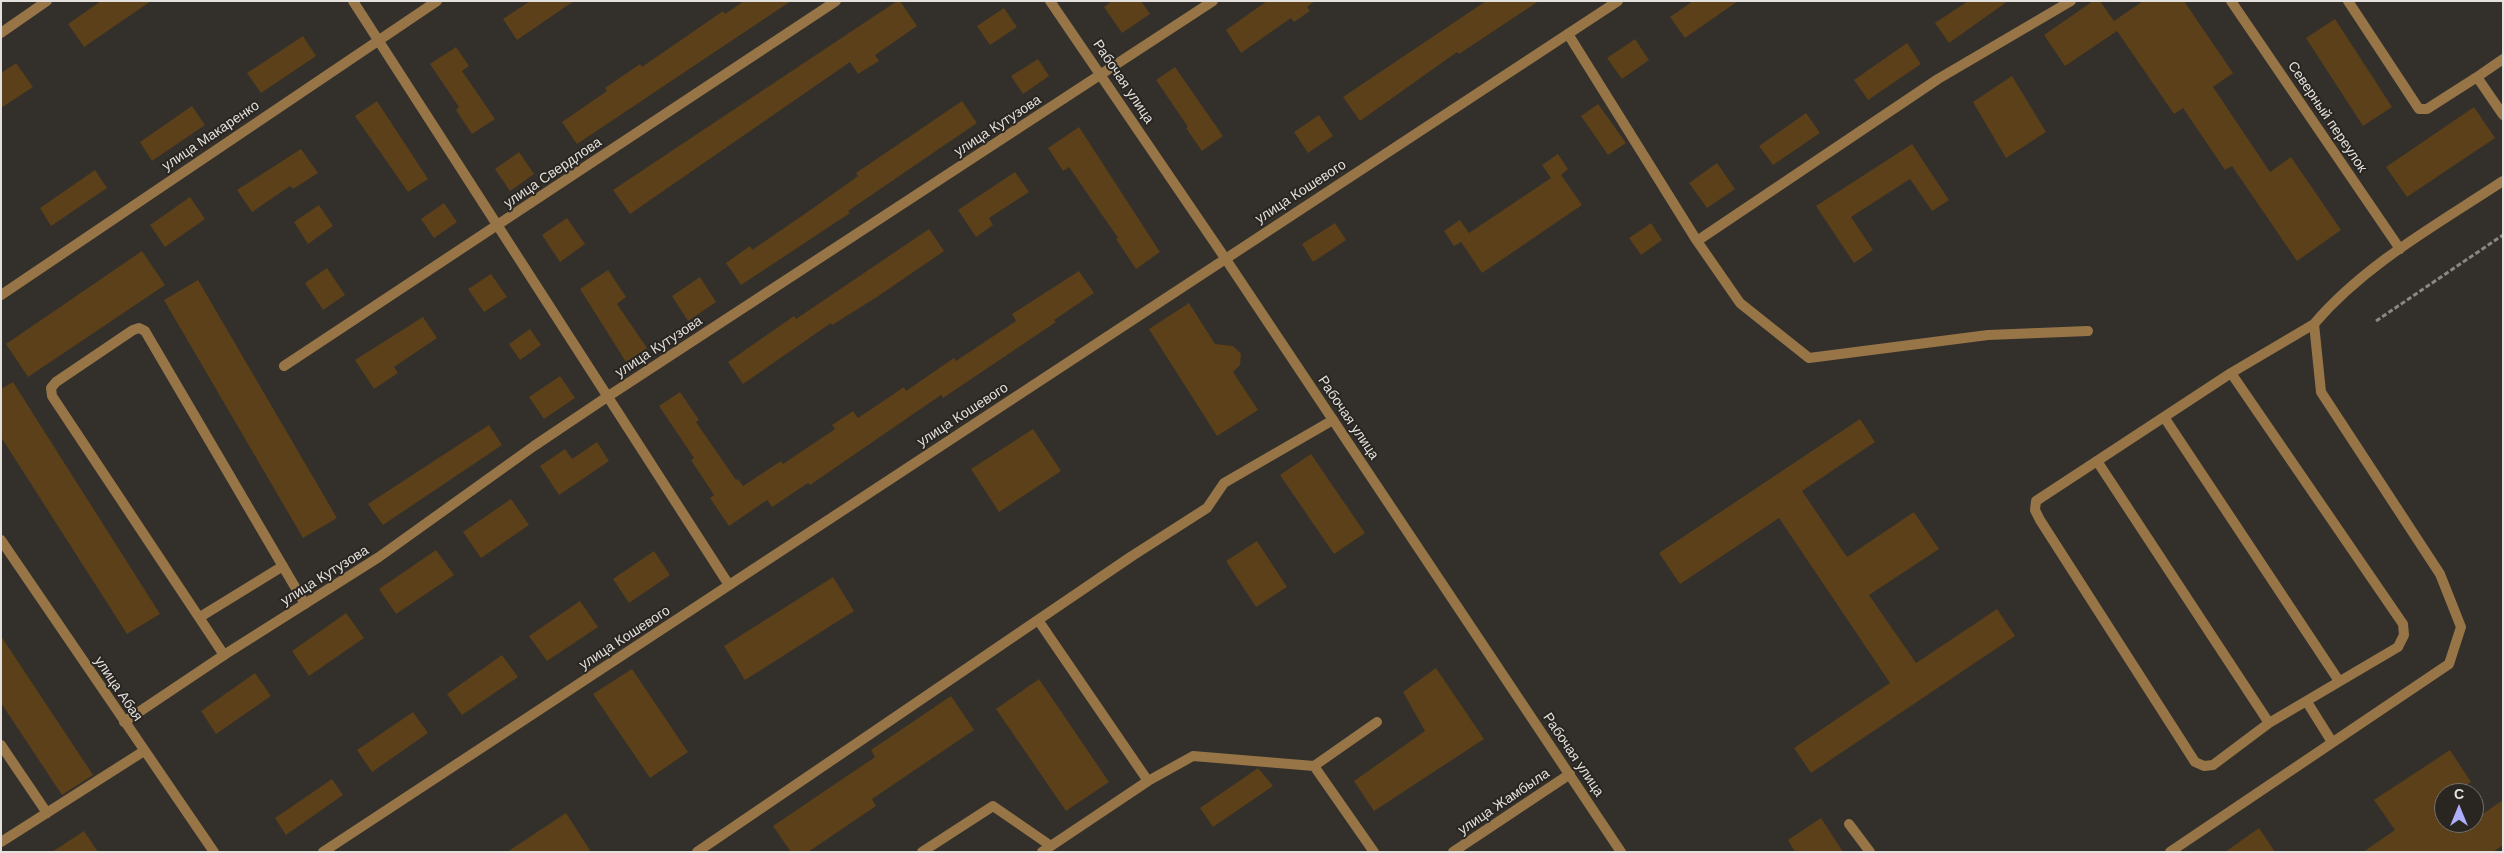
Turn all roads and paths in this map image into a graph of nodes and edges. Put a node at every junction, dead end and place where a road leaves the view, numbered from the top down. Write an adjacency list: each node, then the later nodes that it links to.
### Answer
1 (47, 1): 11 (street)
2 (353, 1): 13 (street)
3 (437, 1): 13 (street, улица Макаренко)
4 (836, 1): 19 (street, улица Свердлова)
5 (1050, 1): 15 (street, Рабочая улица)
6 (1213, 1): 15 (street, улица Кутузова)
7 (1618, 1): 12 (street, улица Кошевого)
8 (2071, 1): 21 (street)
9 (2231, 1): 22 (street, Северный переулок)
10 (2348, 1): 16 (street)
11 (1, 33)
12 (1568, 34): 21 (street); 23 (street, улица Кошевого)
13 (378, 39): 19 (street); 24 (street, улица Макаренко)
14 (2503, 59): 16 (street)
15 (1102, 75): 23 (street, Рабочая улица); 30 (street, улица Кутузова)
16 (2477, 77): 17 (street)
17 (2503, 115)
18 (2503, 181): 22 (street)
19 (498, 226): 28 (street, улица Свердлова); 30 (street)
20 (2503, 235): 25 (path)
21 (1697, 241): 27 (street)
22 (2400, 249): 26 (street)
23 (1225, 258): 32 (street, Рабочая улица); 36 (street, улица Кошевого)
24 (1, 295)
25 (2376, 320)
26 (2314, 324): 29 (street); 46 (street)
27 (2088, 331)
28 (284, 366)
29 (2231, 373): 31 (street); 41 (street)
30 (607, 397): 36 (street); 37 (street, улица Кутузова)
31 (2164, 417): 33 (street); 41 (street)
32 (1333, 420): 39 (street); 50 (street, Рабочая улица)
33 (2097, 461): 45 (street); 45 (street)
34 (1, 540): 43 (street, улица Абая)
35 (283, 566): 37 (street); 38 (street); 38 (street)
36 (730, 585): 57 (street, улица Кошевого)
37 (306, 604): 40 (street, улица Кутузова)
38 (200, 618): 40 (street)
39 (1038, 620): 51 (street); 58 (street)
40 (224, 656): 43 (street, улица Кутузова)
41 (2339, 681): 42 (street)
42 (2307, 702): 45 (street); 46 (street)
43 (124, 722): 48 (street, улица Абая)
44 (1377, 722): 49 (street)
45 (2269, 723)
46 (2332, 742): 64 (street)
47 (1, 745): 52 (street)
48 (144, 752): 52 (street); 56 (street, улица Абая)
49 (1314, 766): 51 (street); 60 (street)
50 (1570, 774): 61 (street, улица Жамбыла); 62 (street, Рабочая улица)
51 (1148, 781): 55 (street)
52 (47, 813): 54 (street)
53 (1850, 824): 63 (street)
54 (1, 842)
55 (1047, 849): 59 (street)
56 (214, 852)
57 (323, 852)
58 (697, 852)
59 (922, 852)
60 (1374, 852)
61 (1453, 852)
62 (1621, 852)
63 (1870, 852)
64 (2170, 852)

